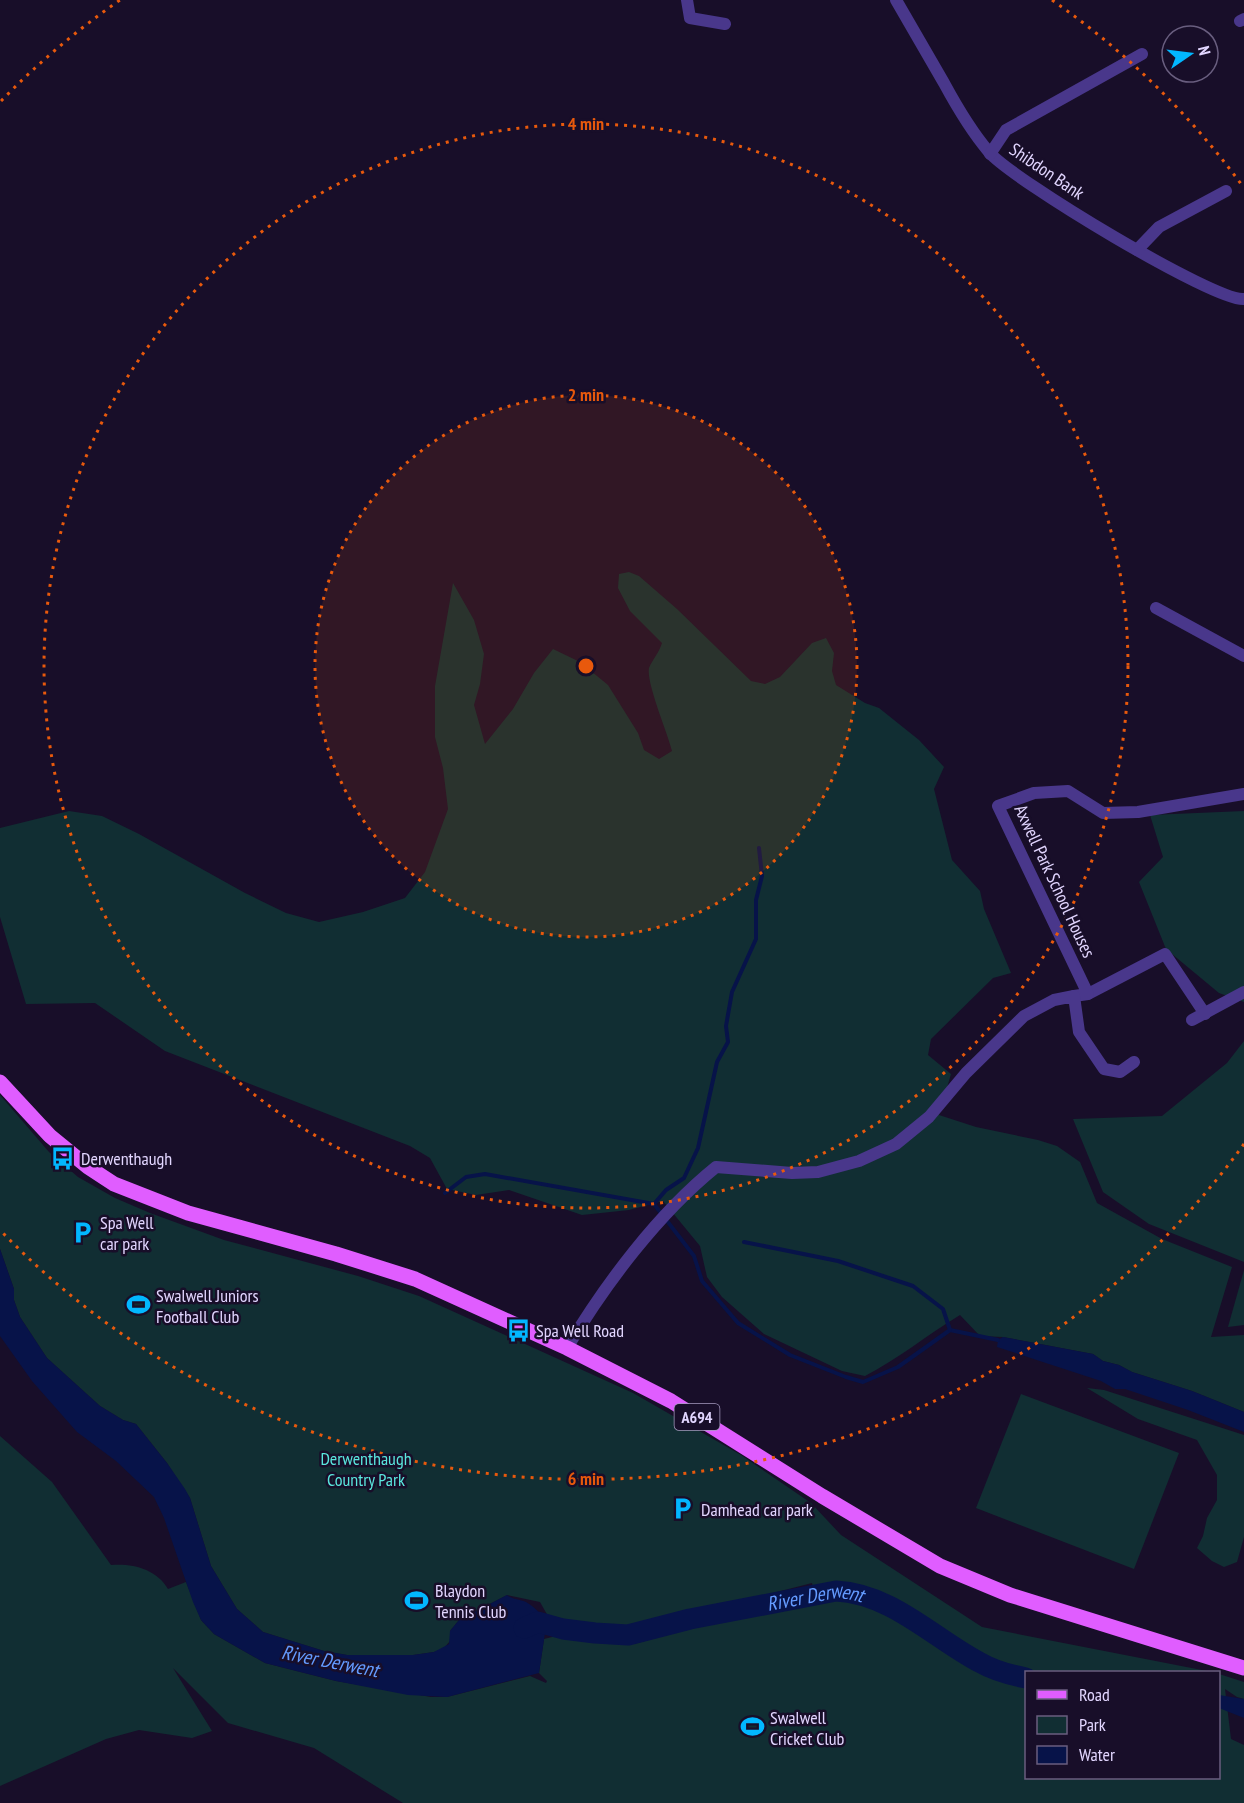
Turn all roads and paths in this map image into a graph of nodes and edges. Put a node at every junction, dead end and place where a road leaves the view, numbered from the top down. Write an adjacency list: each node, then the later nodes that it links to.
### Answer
1 (687, 0): 3 (street)
2 (896, 0): 5 (street, Shibdon Bank)
3 (725, 24)
4 (1142, 54): 5 (street)
5 (990, 154): 7 (street, Shibdon Bank)
6 (1226, 191): 7 (street)
7 (1137, 250): 8 (street, Shibdon Bank)
8 (1244, 299)
9 (1156, 608): 10 (street)
10 (1244, 656)
11 (1244, 795): 13 (street, Axwell Park School Houses)
12 (1244, 992): 15 (street)
13 (1088, 994): 14 (street); 15 (street)
14 (1074, 996): 17 (street); 19 (street)
15 (1205, 1014): 16 (street)
16 (1192, 1020)
17 (1134, 1062)
18 (0, 1082): 19 (main road, A694)
19 (567, 1348): 20 (main road, A694)
20 (1244, 1668)

